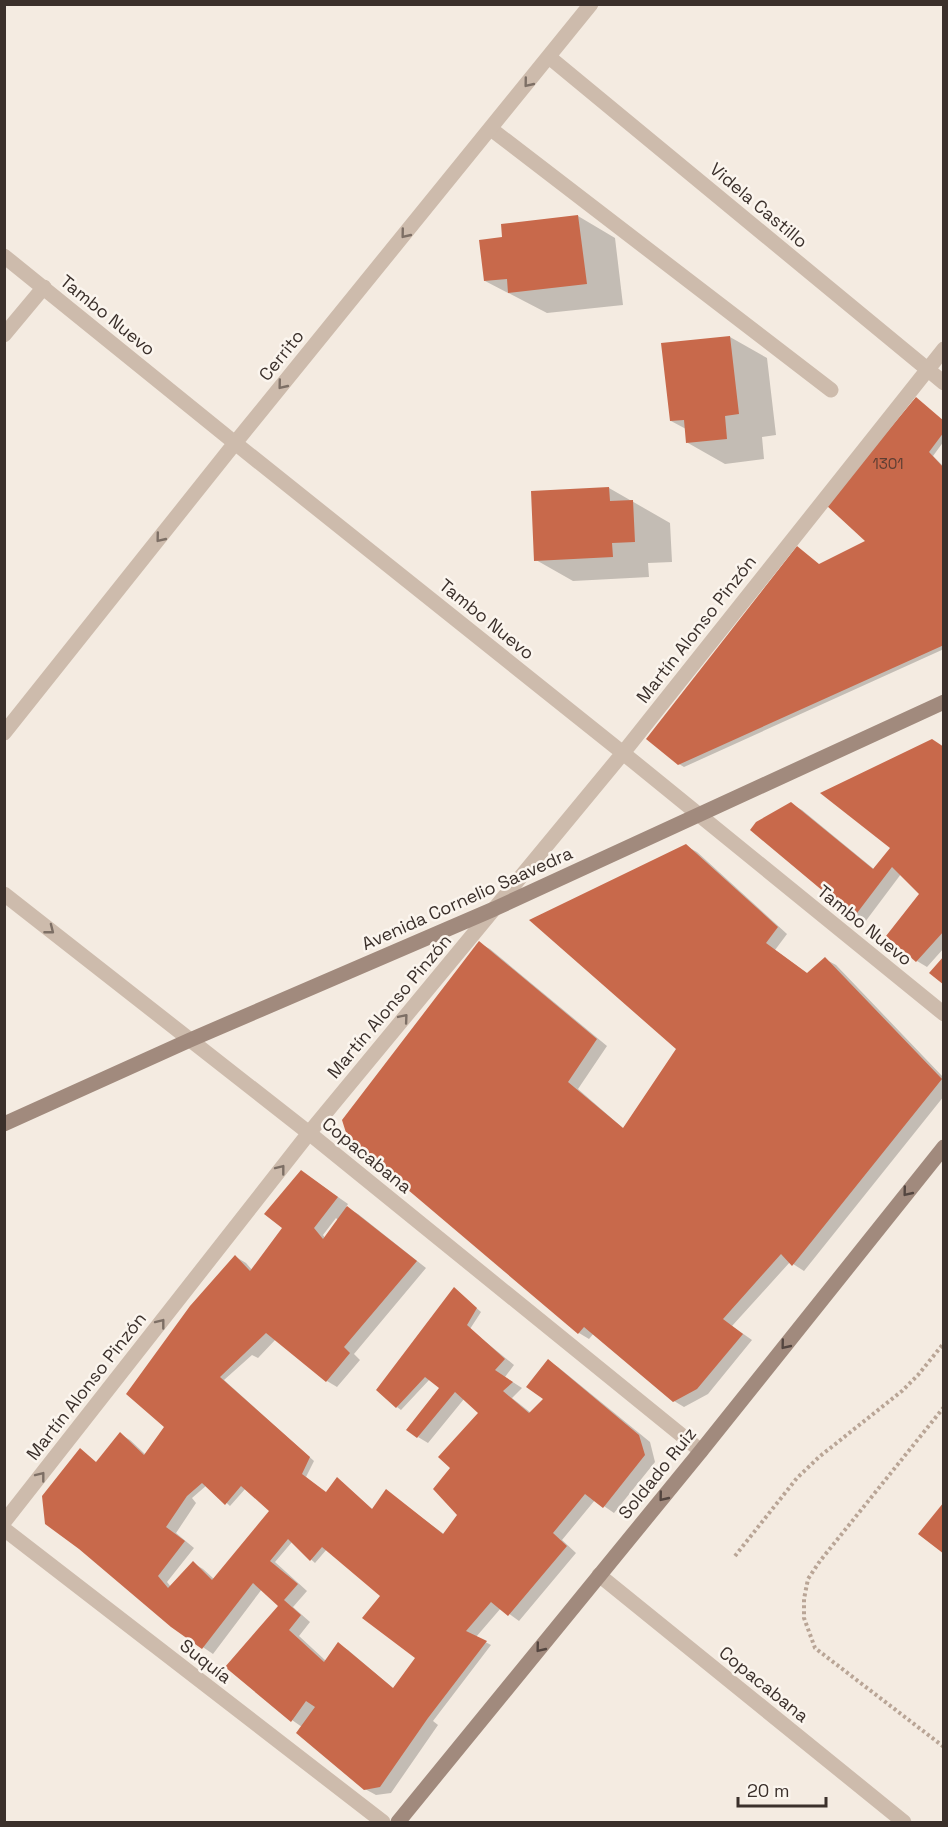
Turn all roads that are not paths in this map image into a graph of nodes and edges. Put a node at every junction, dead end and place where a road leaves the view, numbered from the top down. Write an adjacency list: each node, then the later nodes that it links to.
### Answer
1 (591, 4): 2 (street, Cerrito)
2 (549, 57): 3 (street, Cerrito, one-way to 3); 8 (street, Videla Castillo)
3 (491, 129): 10 (street); 11 (street, Cerrito, one-way to 11)
4 (4, 256): 5 (street, Tambo Nuevo)
5 (44, 287): 6 (street); 11 (street, Tambo Nuevo)
6 (4, 335)
7 (944, 349): 8 (street, Martín Alonso Pinzón)
8 (927, 370): 9 (street, Videla Castillo); 14 (street, Martín Alonso Pinzón)
9 (944, 383)
10 (831, 390)
11 (235, 443): 13 (street, Cerrito, one-way to 13); 14 (street, Tambo Nuevo)
12 (944, 702): 15 (main road, Avenida Cornelio Saavedra)
13 (4, 733)
14 (623, 753): 15 (street, Tambo Nuevo); 17 (street, Martín Alonso Pinzón)
15 (699, 814): 17 (main road, Avenida Cornelio Saavedra); 18 (street, Tambo Nuevo)
16 (4, 894): 19 (street, Copacabana, one-way to 19)
17 (494, 909): 19 (main road, Avenida Cornelio Saavedra); 21 (street, Martín Alonso Pinzón, one-way to 17)
18 (944, 1014)
19 (190, 1040): 20 (main road, Avenida Cornelio Saavedra); 21 (street, Copacabana)
20 (4, 1124)
21 (309, 1133): 23 (street, Copacabana); 24 (street, Martín Alonso Pinzón, one-way to 21)
22 (944, 1147): 23 (main road, Soldado Ruiz, one-way to 23)
23 (701, 1451): 26 (main road, Soldado Ruiz, one-way to 26)
24 (4, 1522)
25 (4, 1529): 27 (street, Suquía)
26 (600, 1575): 28 (main road, Soldado Ruiz, one-way to 28); 29 (street, Copacabana)
27 (383, 1822)
28 (398, 1822)
29 (904, 1822)

